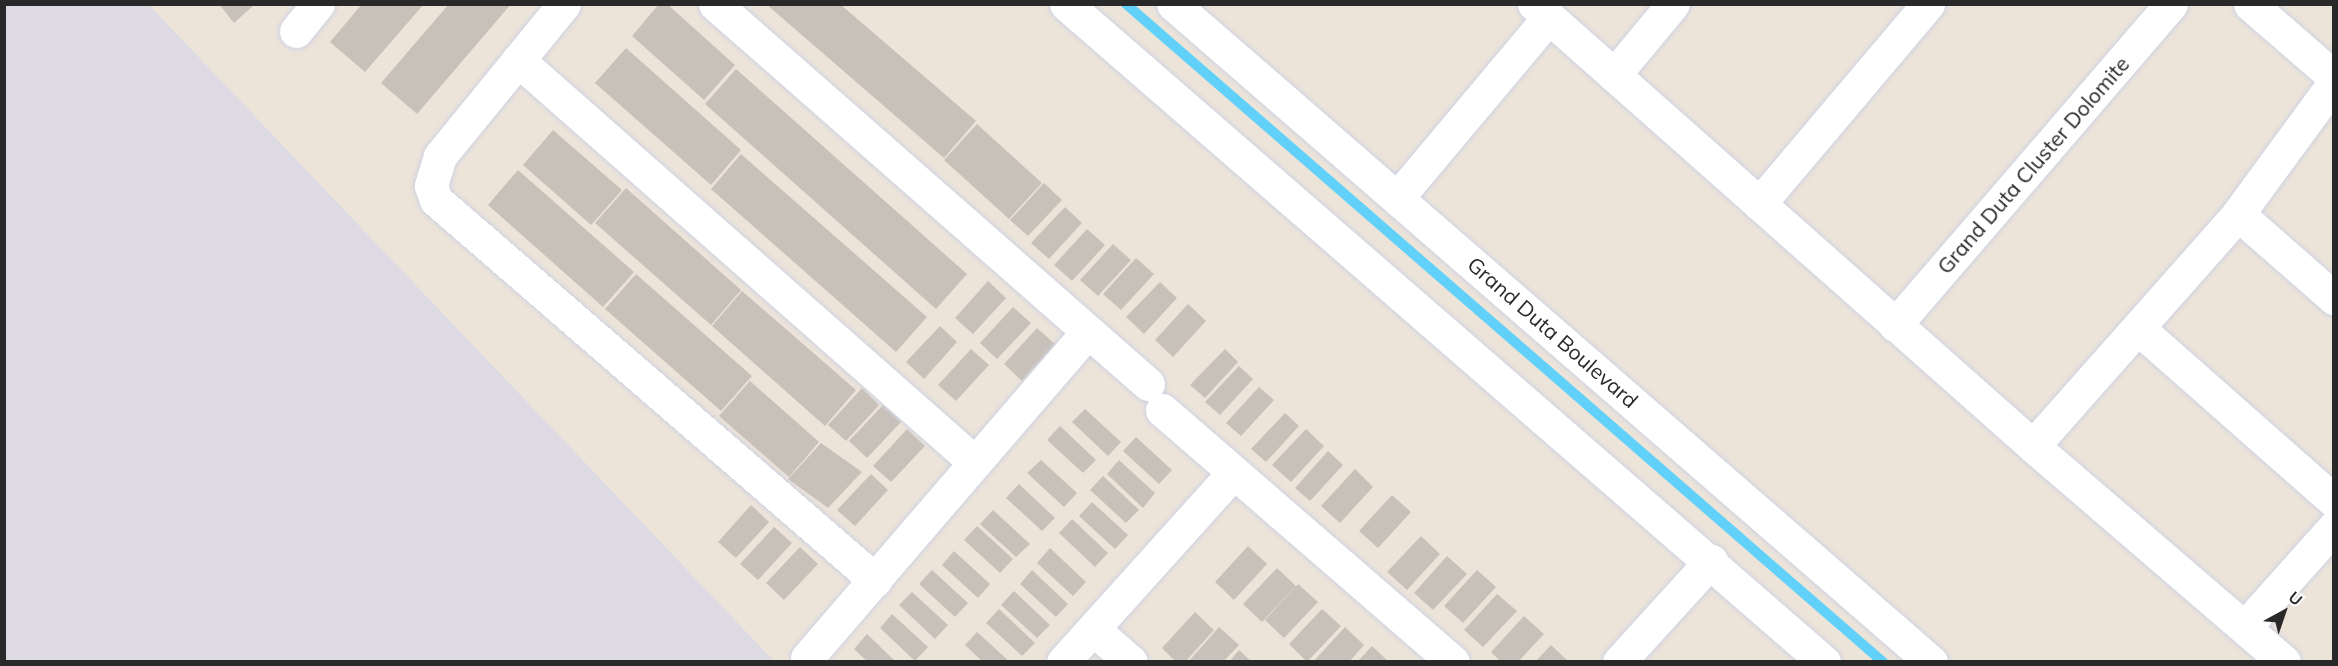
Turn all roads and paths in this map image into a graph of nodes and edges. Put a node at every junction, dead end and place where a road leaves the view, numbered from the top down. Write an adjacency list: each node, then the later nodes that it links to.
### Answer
1 (318, 4): 11 (street)
2 (564, 4): 12 (street)
3 (715, 4): 22 (street)
4 (1066, 4): 28 (street)
5 (1173, 4): 16 (street, Grand Duta Boulevard)
6 (1673, 4): 13 (street)
7 (1928, 4): 17 (street)
8 (2171, 4): 20 (street, Grand Duta Cluster Dolomite)
9 (2250, 4): 14 (street)
10 (1542, 11): 13 (street); 16 (street)
11 (296, 31)
12 (518, 60): 24 (street); 29 (street)
13 (1614, 75): 17 (street)
14 (2334, 77)
15 (2334, 83): 18 (street)
16 (1398, 197): 38 (street, Grand Duta Boulevard)
17 (1759, 204): 20 (street)
18 (2238, 214): 19 (street); 21 (street)
19 (2334, 298)
20 (1896, 325): 23 (street)
21 (2139, 329): 23 (street); 26 (street)
22 (1087, 332): 24 (street); 25 (street)
23 (2033, 446): 30 (street)
24 (972, 460): 29 (street)
25 (1233, 473): 31 (street); 35 (street)
26 (2334, 501)
27 (2334, 527): 30 (street)
28 (1711, 561): 36 (street); 37 (street)
29 (875, 580): 32 (street)
30 (2245, 627): 39 (street)
31 (1093, 628): 33 (street); 34 (street)
32 (807, 658)
33 (1064, 662)
34 (1131, 662)
35 (1453, 662)
36 (1619, 662)
37 (1824, 662)
38 (1931, 662)
39 (2284, 662)

